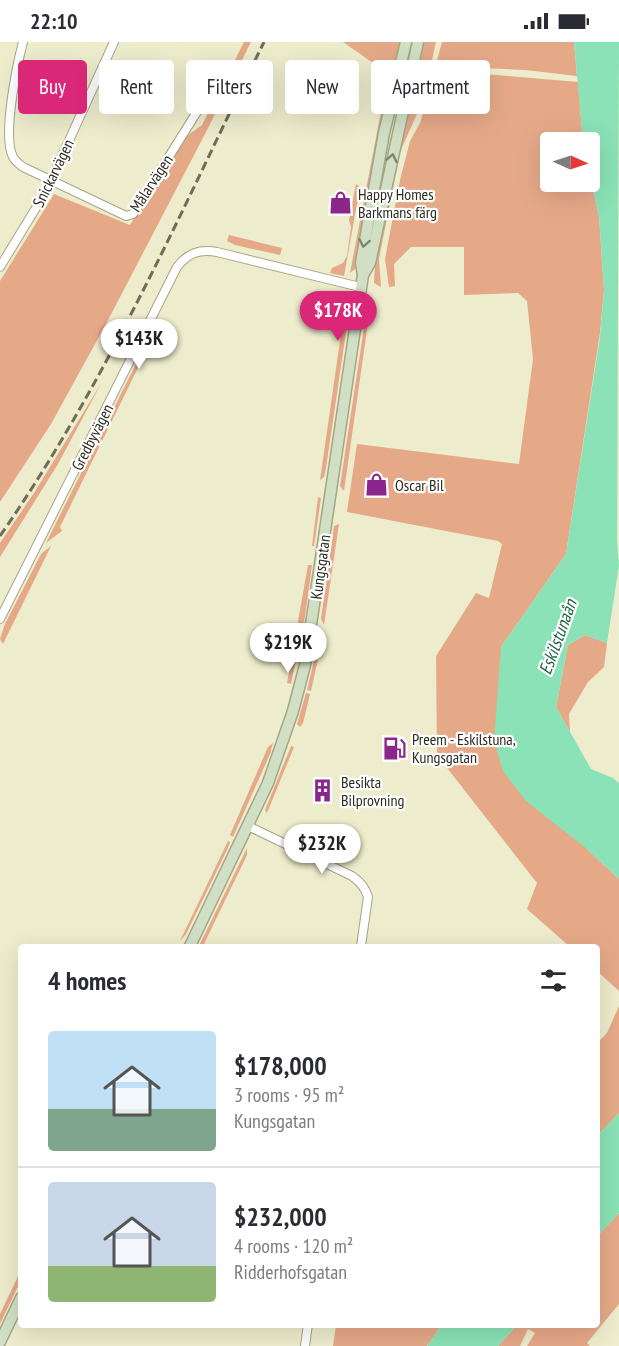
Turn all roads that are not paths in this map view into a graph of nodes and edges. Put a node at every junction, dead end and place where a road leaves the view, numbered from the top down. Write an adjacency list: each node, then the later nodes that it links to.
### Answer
1 (23, 42): 6 (street)
2 (114, 42): 6 (street, Snickarvägen)
3 (406, 42): 8 (main road, Kungsgatan, one-way to 8)
4 (418, 42): 8 (main road, Kungsgatan, one-way to 4)
5 (196, 114): 6 (street, Målarvägen)
6 (51, 180): 7 (street, Snickarvägen)
7 (0, 267)
8 (363, 275): 9 (main road, Kungsgatan)
9 (360, 287): 10 (street, Gredbyvägen); 11 (main road, Kungsgatan)
10 (0, 619)
11 (248, 826): 12 (main road, Kungsgatan); 13 (street)
12 (191, 944)
13 (362, 944)
14 (18, 1304): 16 (main road)
15 (307, 1328): 17 (street)
16 (0, 1342)
17 (304, 1346)

